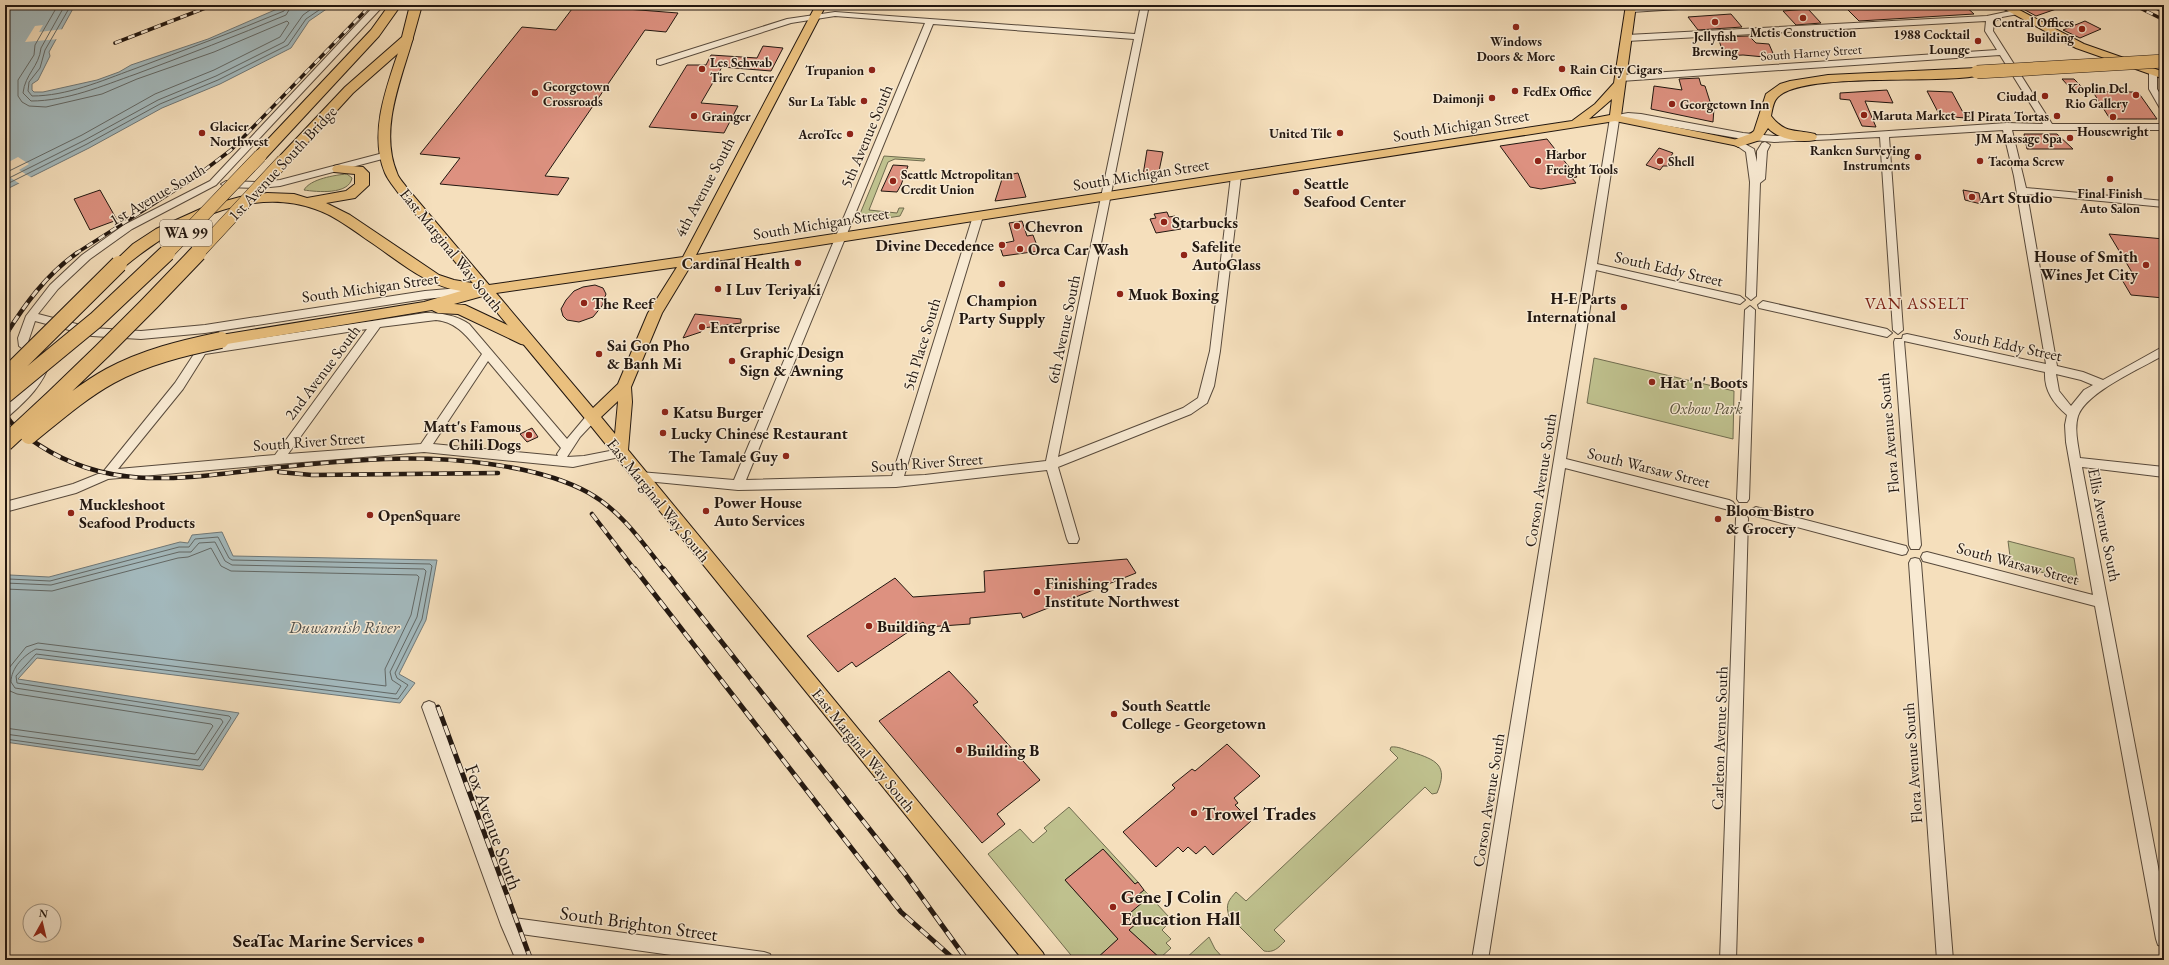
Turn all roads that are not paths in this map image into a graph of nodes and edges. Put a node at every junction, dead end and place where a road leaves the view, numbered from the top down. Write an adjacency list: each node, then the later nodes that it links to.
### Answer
1 (380, 5): 40 (street, 1st Avenue South)
2 (395, 5): 69 (highway, 1st Avenue South Bridge / WA 99, bridge)
3 (416, 5): 13 (highway, East Marginal Way South)
4 (1146, 5): 12 (street, 6th Avenue South)
5 (1711, 5): 7 (street)
6 (2002, 5): 9 (main road)
7 (1631, 7): 14 (main road, Corson Avenue South)
8 (818, 11): 11 (street); 17 (street); 47 (main road, 4th Avenue South)
9 (2016, 12): 10 (street); 20 (main road)
10 (1998, 16): 14 (street); 15 (street)
11 (930, 21): 12 (street); 46 (street, 5th Avenue South)
12 (1139, 37): 42 (street, 6th Avenue South)
13 (408, 38): 36 (main road, East Marginal Way South); 73 (highway, 1st Avenue South Bridge / WA 99, bridge)
14 (1627, 38): 22 (main road, Corson Avenue South)
15 (2002, 52): 22 (street, South Harney Street); 29 (street)
16 (2164, 61): 18 (highway, bridge)
17 (660, 62)
18 (2107, 65): 19 (highway, bridge); 25 (highway, bridge)
19 (2164, 66)
20 (2153, 73): 21 (main road); 24 (street)
21 (2164, 76)
22 (1621, 81): 26 (main road, Corson Avenue South); 27 (main road)
23 (2164, 89): 24 (street)
24 (2161, 104)
25 (1764, 115): 32 (highway); 34 (highway)
26 (1615, 118): 27 (main road, South Michigan Street); 34 (street); 35 (main road); 48 (street, Corson Avenue South)
27 (1572, 125): 38 (main road, South Michigan Street)
28 (2007, 126): 29 (street); 31 (street); 41 (street)
29 (2049, 126): 30 (street)
30 (2164, 127)
31 (1884, 134): 33 (street); 58 (street)
32 (1810, 137): 33 (street); 34 (street)
33 (1830, 138): 34 (street)
34 (1760, 141): 35 (highway); 39 (street)
35 (1738, 143): 39 (street)
36 (387, 155): 37 (street); 49 (main road, East Marginal Way South)
37 (339, 169): 40 (street); 43 (highway)
38 (1236, 176): 42 (main road, South Michigan Street); 82 (street, South River Street)
39 (1755, 182): 50 (street)
40 (213, 184): 55 (street, 1st Avenue South)
41 (2022, 192): 44 (street); 65 (street)
42 (1107, 196): 45 (main road, South Michigan Street); 82 (street, 6th Avenue South)
43 (304, 201): 49 (highway); 66 (highway, bridge)
44 (2164, 204)
45 (978, 216): 46 (main road, South Michigan Street); 86 (street, 5th Place South)
46 (840, 237): 47 (main road, South Michigan Street); 87 (street, 5th Avenue South)
47 (687, 261): 49 (main road, South Michigan Street); 68 (main road, 4th Avenue South)
48 (1592, 266): 51 (street, South Eddy Street); 80 (street, Corson Avenue South)
49 (486, 290): 53 (highway); 57 (street, South Michigan Street); 60 (main road, East Marginal Way South)
50 (1751, 296): 51 (street); 52 (street)
51 (1740, 300): 54 (street)
52 (1762, 305): 54 (street); 59 (street)
53 (424, 307): 60 (highway); 77 (highway, bridge)
54 (1750, 310): 88 (street)
55 (32, 316): 57 (street, South Michigan Street); 70 (street, 1st Avenue South)
56 (378, 324): 63 (street); 64 (street); 78 (street, 2nd Avenue South)
57 (206, 329): 63 (street)
58 (1898, 330): 59 (street); 61 (street)
59 (1887, 333): 61 (street)
60 (526, 340): 72 (main road, East Marginal Way South)
61 (1903, 340): 65 (street, South Eddy Street); 94 (street, Flora Avenue South)
62 (2164, 350): 67 (street)
63 (201, 351): 84 (street)
64 (488, 353): 74 (street); 75 (street)
65 (2050, 369): 67 (street, South Eddy Street); 71 (street)
66 (5, 377)
67 (2102, 384): 71 (street)
68 (624, 387): 72 (main road, 4th Avenue South); 76 (main road, 4th Avenue South)
69 (5, 395)
70 (5, 413)
71 (2073, 413): 81 (street, Ellis Avenue South)
72 (592, 417): 75 (street, 4th Avenue South); 76 (main road, East Marginal Way South)
73 (5, 443)
74 (424, 448): 78 (street, South River Street); 79 (street, South River Street)
75 (568, 448): 79 (street, 4th Avenue South)
76 (620, 453): 79 (street, South River Street); 85 (main road, East Marginal Way South)
77 (5, 455)
78 (278, 459): 84 (street, South River Street)
79 (556, 461)
80 (1560, 462): 89 (street, South Warsaw Street); 104 (street, Corson Avenue South)
81 (2075, 462): 83 (street); 97 (street, Ellis Avenue South)
82 (1050, 466): 86 (street, South River Street); 93 (street, 6th Avenue South)
83 (2164, 472)
84 (107, 475): 90 (street, South River Street)
85 (640, 477): 87 (street, South River Street); 103 (main road, East Marginal Way South)
86 (896, 482): 87 (street, South River Street)
87 (738, 485)
88 (1744, 499): 89 (street); 91 (street)
89 (1729, 505): 92 (street)
90 (5, 508)
91 (1756, 512): 92 (street); 95 (street)
92 (1742, 518): 105 (street, Carleton Avenue South)
93 (1073, 539)
94 (1915, 545): 95 (street); 96 (street)
95 (1902, 550): 96 (street)
96 (1921, 560): 97 (street, South Warsaw Street); 106 (street, Flora Avenue South)
97 (2101, 602): 100 (street, Ellis Avenue South)
98 (429, 707): 99 (street, Fox Avenue South)
99 (509, 925): 101 (street, Fox Avenue South); 102 (street, South Brighton Street)
100 (2164, 938)
101 (524, 960)
102 (764, 960)
103 (1036, 960)
104 (1480, 960)
105 (1728, 960)
106 (1945, 960)

